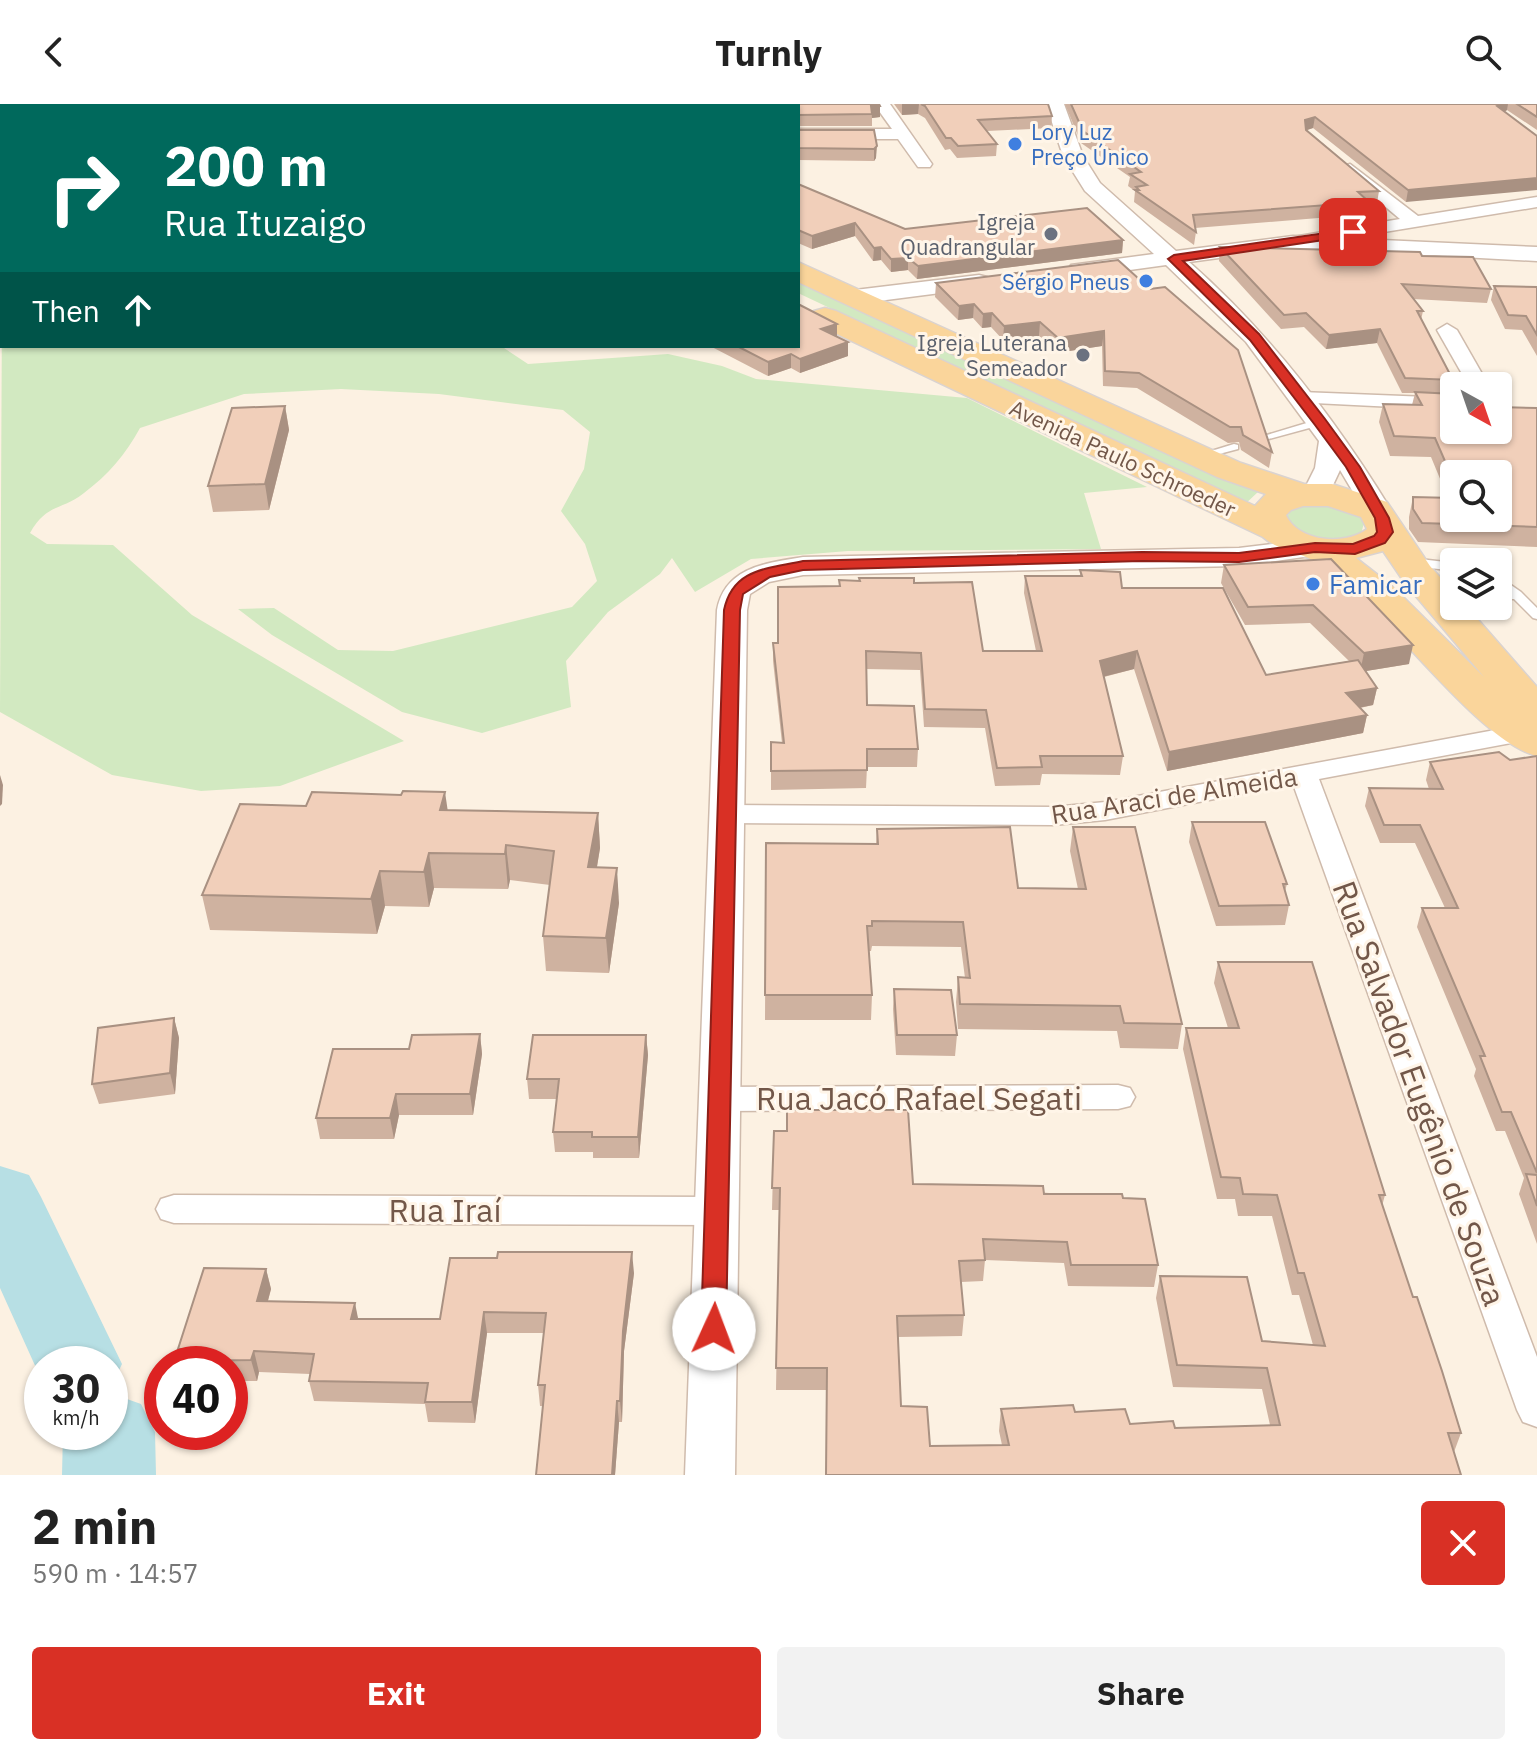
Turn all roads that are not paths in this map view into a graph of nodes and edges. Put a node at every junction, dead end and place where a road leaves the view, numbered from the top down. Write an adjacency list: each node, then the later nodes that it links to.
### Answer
1 (882, 104): 4 (street)
2 (1055, 104): 11 (street)
3 (800, 134): 4 (street)
4 (903, 134): 6 (street)
5 (1334, 155): 8 (street)
6 (924, 164)
7 (1537, 202): 8 (street)
8 (1414, 222): 9 (street)
9 (1293, 242): 10 (street); 11 (street)
10 (1537, 254)
11 (1174, 259): 13 (street); 19 (street)
12 (800, 272): 15 (main road, Avenida Paulo Schroeder)
13 (1052, 274)
14 (1007, 279): 15 (street)
15 (855, 297): 24 (main road, Avenida Paulo Schroeder)
16 (800, 305): 27 (main road, Avenida Paulo Schroeder)
17 (1447, 330): 18 (street)
18 (1471, 372)
19 (1301, 398): 20 (street); 21 (street)
20 (1440, 403)
21 (1326, 430): 22 (lane); 25 (street); 26 (street)
22 (1265, 437)
23 (1234, 447): 24 (lane)
24 (1200, 456): 25 (main road, Avenida Paulo Schroeder)
25 (1309, 494): 26 (main road, Avenida Paulo Schroeder); 27 (main road)
26 (1383, 521): 27 (main road); 28 (main road)
27 (1298, 540): 34 (main road, Avenida Paulo Schroeder); 36 (street)
28 (1440, 581)
29 (1512, 591): 31 (lane)
30 (1512, 595): 31 (lane)
31 (1517, 595): 32 (lane)
32 (1537, 615)
33 (1468, 620): 34 (main road)
34 (1532, 729): 35 (street, Rua Araci de Almeida)
35 (1304, 775): 36 (street, Rua Araci de Almeida); 41 (street, Rua Salvador Eugênio de Souza)
36 (727, 814): 38 (street)
37 (1118, 1097): 38 (street, Rua Jacó Rafael Segati)
38 (720, 1099): 40 (street)
39 (174, 1209): 40 (street, Rua Iraí)
40 (717, 1211): 42 (street)
41 (1537, 1410)
42 (710, 1475)

